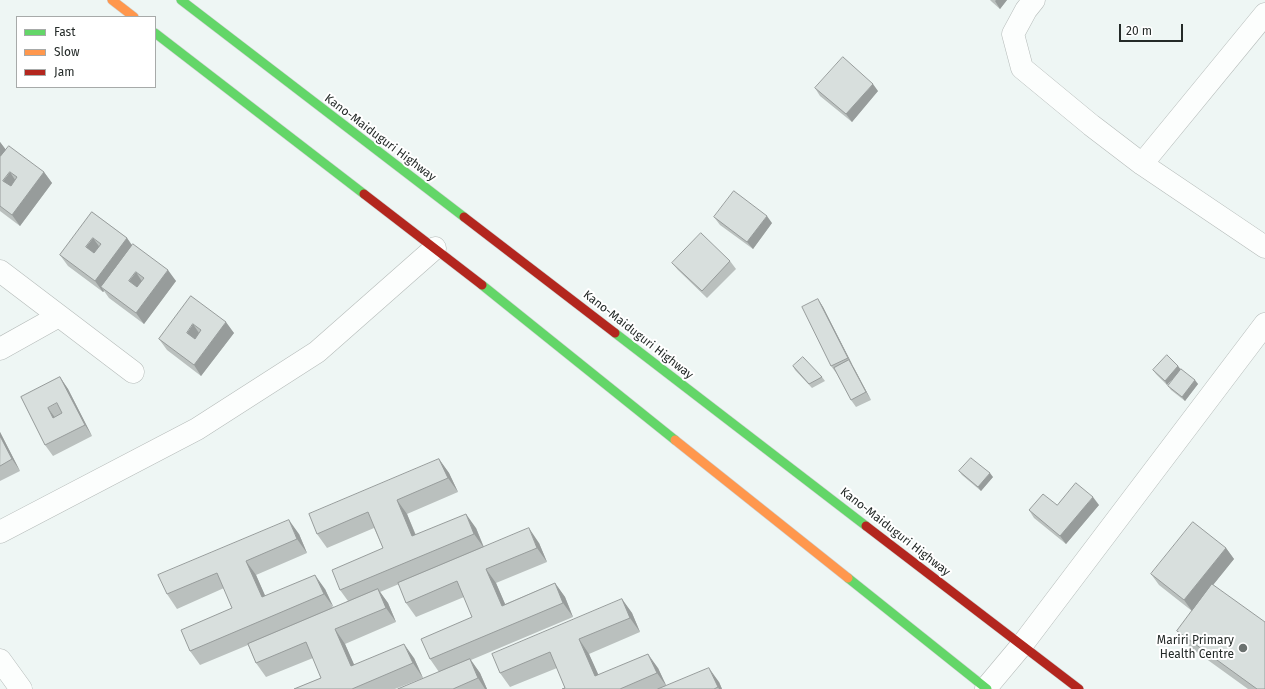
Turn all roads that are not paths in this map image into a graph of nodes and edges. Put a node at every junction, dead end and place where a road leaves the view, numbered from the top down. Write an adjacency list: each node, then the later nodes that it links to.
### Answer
1 (112, 0): 5 (highway)
2 (181, 0): 16 (highway, Kano-Maiduguri Highway)
3 (1034, 0): 7 (street)
4 (1265, 14): 7 (street)
5 (133, 16)
6 (156, 34): 9 (highway)
7 (1142, 164): 8 (street)
8 (1265, 247)
9 (435, 248): 15 (street); 19 (highway)
10 (0, 271): 11 (street)
11 (59, 316): 13 (street); 14 (street)
12 (1265, 324): 16 (street)
13 (0, 349)
14 (133, 372)
15 (0, 532)
16 (1022, 645): 19 (street); 20 (highway, Kano-Maiduguri Highway)
17 (0, 660): 18 (street)
18 (21, 689)
19 (987, 689)
20 (1079, 689)

